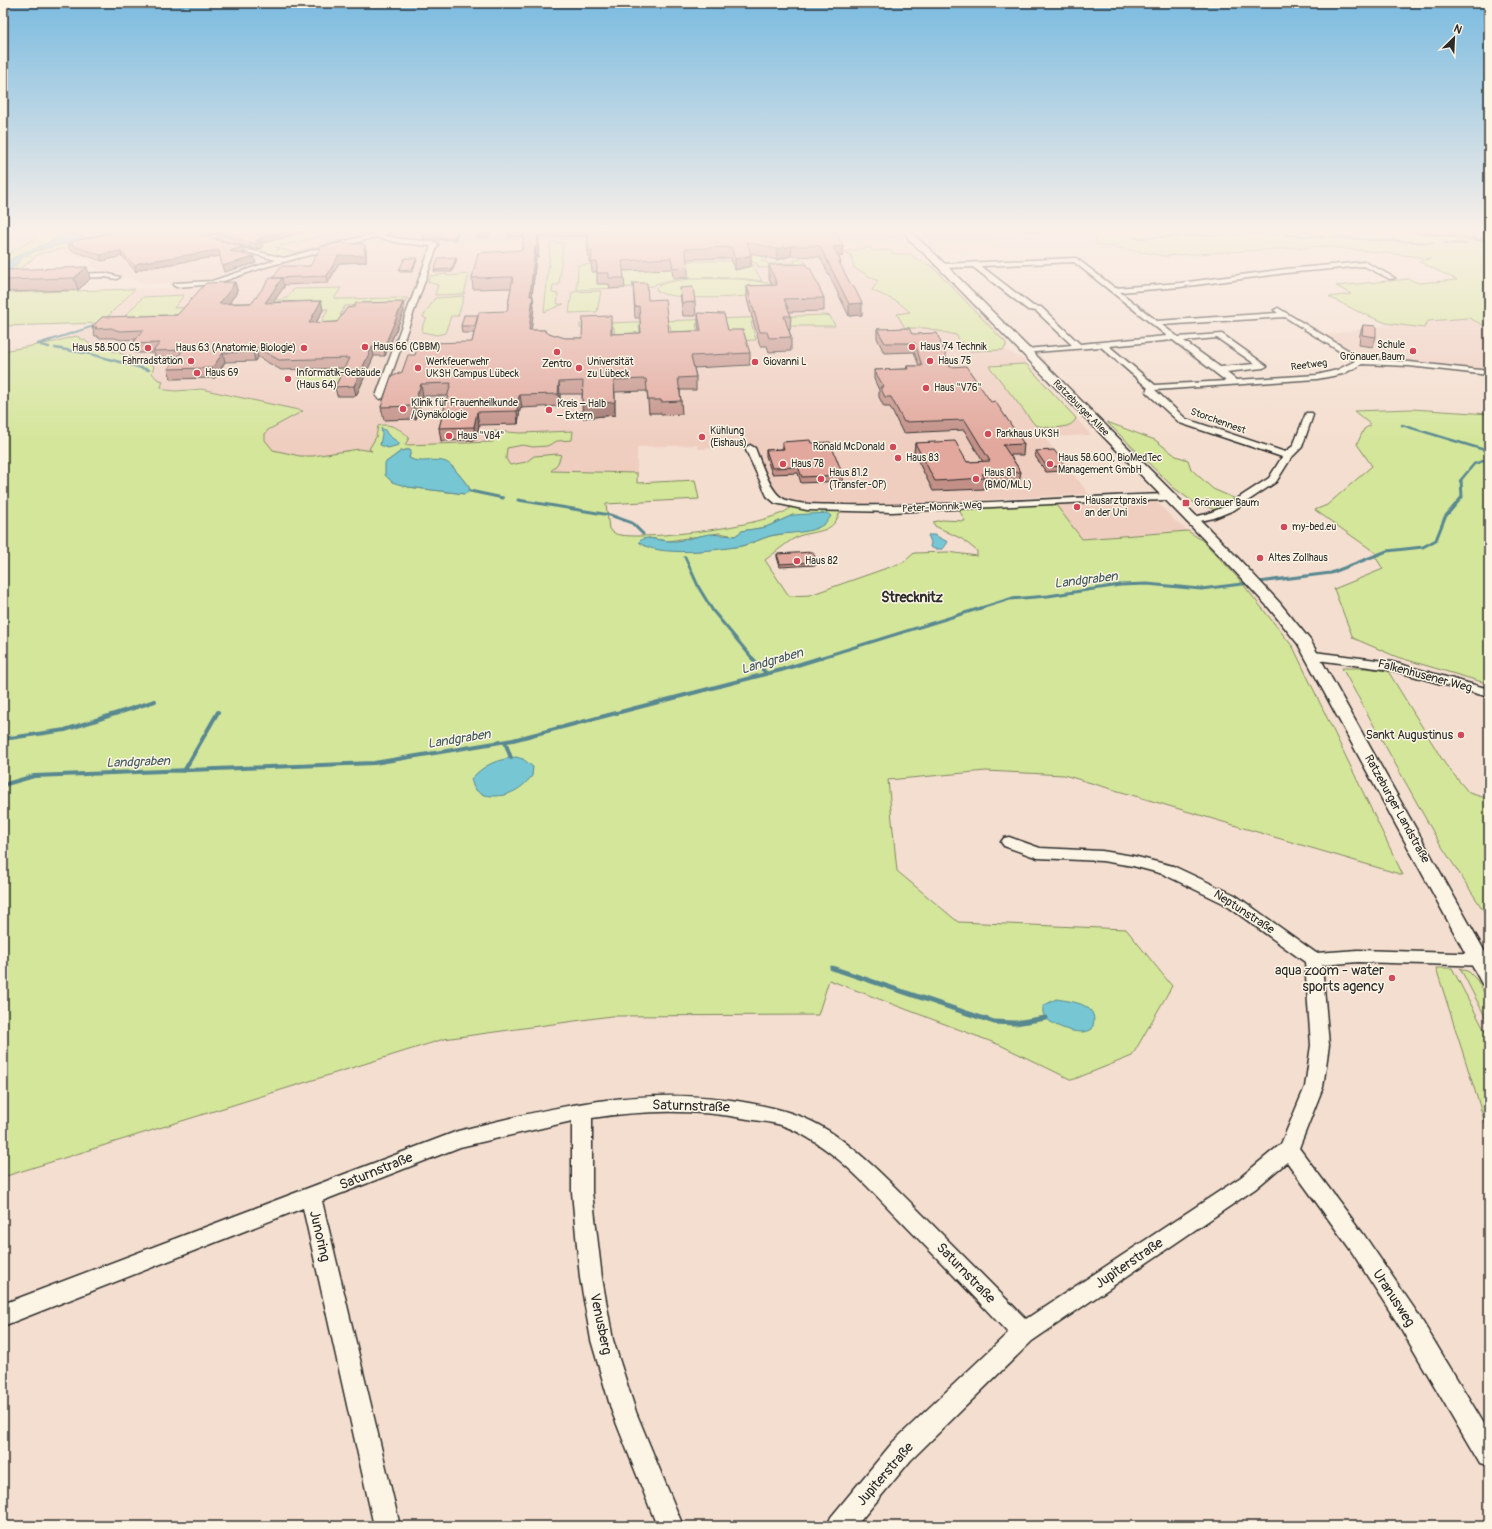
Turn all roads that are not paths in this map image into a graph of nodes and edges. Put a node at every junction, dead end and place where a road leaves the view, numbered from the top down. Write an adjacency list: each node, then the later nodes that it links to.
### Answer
1 (414, 300): 17 (street)
2 (976, 300): 11 (main road, Ratzeburger Allee)
3 (1021, 300): 10 (street)
4 (1125, 300): 7 (street)
5 (1276, 308): 6 (street)
6 (1286, 315): 7 (street); 12 (street)
7 (1155, 323): 8 (street)
8 (1176, 339): 9 (street); 13 (street); 13 (street)
9 (1102, 344): 10 (street); 16 (street, Storchennest)
10 (1078, 346): 11 (street)
11 (1025, 351): 21 (main road, Ratzeburger Allee)
12 (1361, 361): 14 (street); 15 (street, Reetweg)
13 (1219, 370): 15 (street)
14 (1489, 373)
15 (1235, 383): 16 (street, Reetweg)
16 (1153, 388): 20 (street, Storchennest)
17 (380, 396)
18 (1309, 415): 20 (street)
19 (750, 448): 21 (street, Peter-Monnik-Weg)
20 (1287, 456): 22 (street)
21 (1168, 497): 22 (main road, Ratzeburger Allee)
22 (1191, 520): 23 (main road, Ratzeburger Allee)
23 (1257, 587): 24 (main road, Ratzeburger Landstraße)
24 (1314, 656): 25 (street, Falkenhusener Weg); 28 (main road, Ratzeburger Landstraße)
25 (1489, 693)
26 (1009, 842): 27 (street, Neptunstraße)
27 (1313, 958): 28 (street); 31 (street, Jupiterstraße)
28 (1484, 960): 29 (main road, Ratzeburger Landstraße)
29 (1489, 978)
30 (582, 1111): 32 (street, Saturnstraße); 34 (street, Saturnstraße); 37 (street, Venusberg)
31 (1289, 1148): 34 (street, Jupiterstraße); 35 (street, Uranusweg)
32 (311, 1197): 33 (street, Junoring); 36 (street, Junoring)
33 (3, 1315)
34 (1024, 1333): 38 (street, Jupiterstraße)
35 (1489, 1455)
36 (387, 1526)
37 (670, 1526)
38 (840, 1526)

